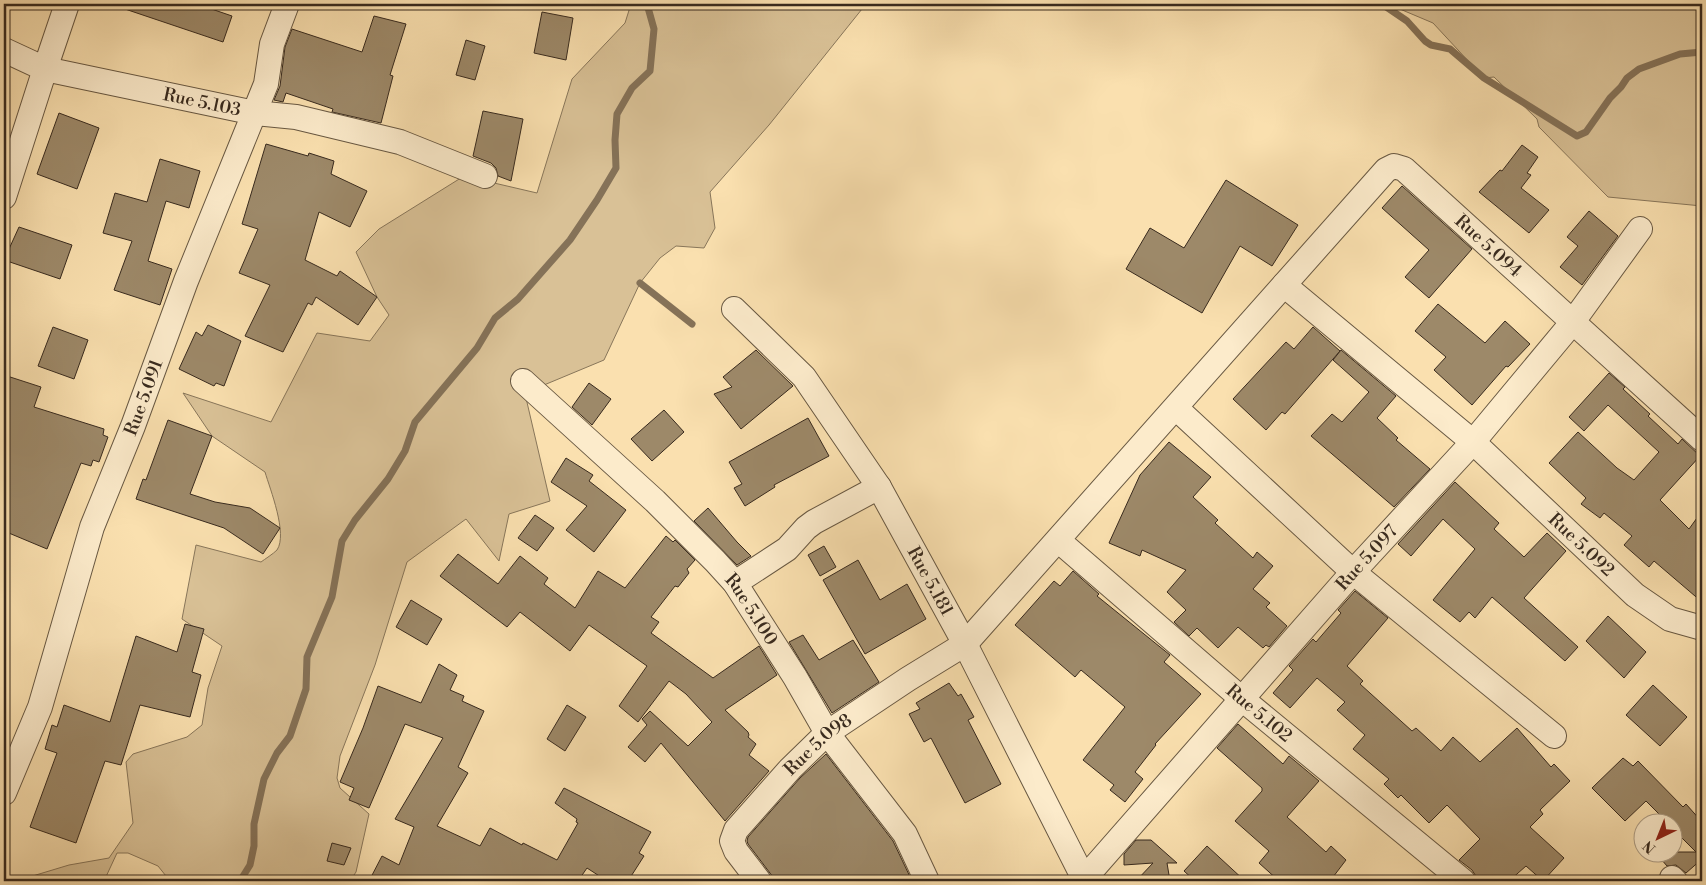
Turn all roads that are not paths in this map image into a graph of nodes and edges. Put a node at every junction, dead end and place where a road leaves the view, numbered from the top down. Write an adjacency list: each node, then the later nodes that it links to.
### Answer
1 (67, 4): 4 (street)
2 (287, 4): 5 (street, Rue 5.091)
3 (4, 50): 4 (street, Rue 5.103)
4 (45, 69): 5 (street, Rue 5.103); 7 (street)
5 (255, 113): 6 (street, Rue 5.103); 25 (street, Rue 5.091)
6 (485, 176)
7 (4, 197)
8 (1640, 229): 11 (street, Rue 5.097)
9 (1284, 285): 11 (street, Rue 5.094); 13 (street, Rue 5.098); 15 (street, Rue 5.092)
10 (734, 309): 16 (street, Rue 5.181)
11 (1572, 323): 14 (street, Rue 5.094); 15 (street, Rue 5.097)
12 (523, 381): 19 (street, Rue 5.100)
13 (1176, 408): 17 (street, Rue 5.098); 18 (street)
14 (1702, 438)
15 (1473, 442): 18 (street, Rue 5.097); 20 (street, Rue 5.092)
16 (879, 488): 19 (street); 21 (street, Rue 5.181)
17 (1059, 541): 21 (street, Rue 5.098); 22 (street, Rue 5.102)
18 (1353, 572): 22 (street, Rue 5.097); 24 (street)
19 (735, 583): 23 (street, Rue 5.100)
20 (1702, 628)
21 (965, 644): 23 (street, Rue 5.098); 26 (street, Rue 5.181)
22 (1242, 699): 26 (street, Rue 5.097); 29 (street, Rue 5.102)
23 (827, 733): 27 (street, Rue 5.098); 28 (street, Rue 5.100)
24 (1554, 736)
25 (4, 793)
26 (1085, 880)
27 (759, 881)
28 (926, 881)
29 (1463, 881)

